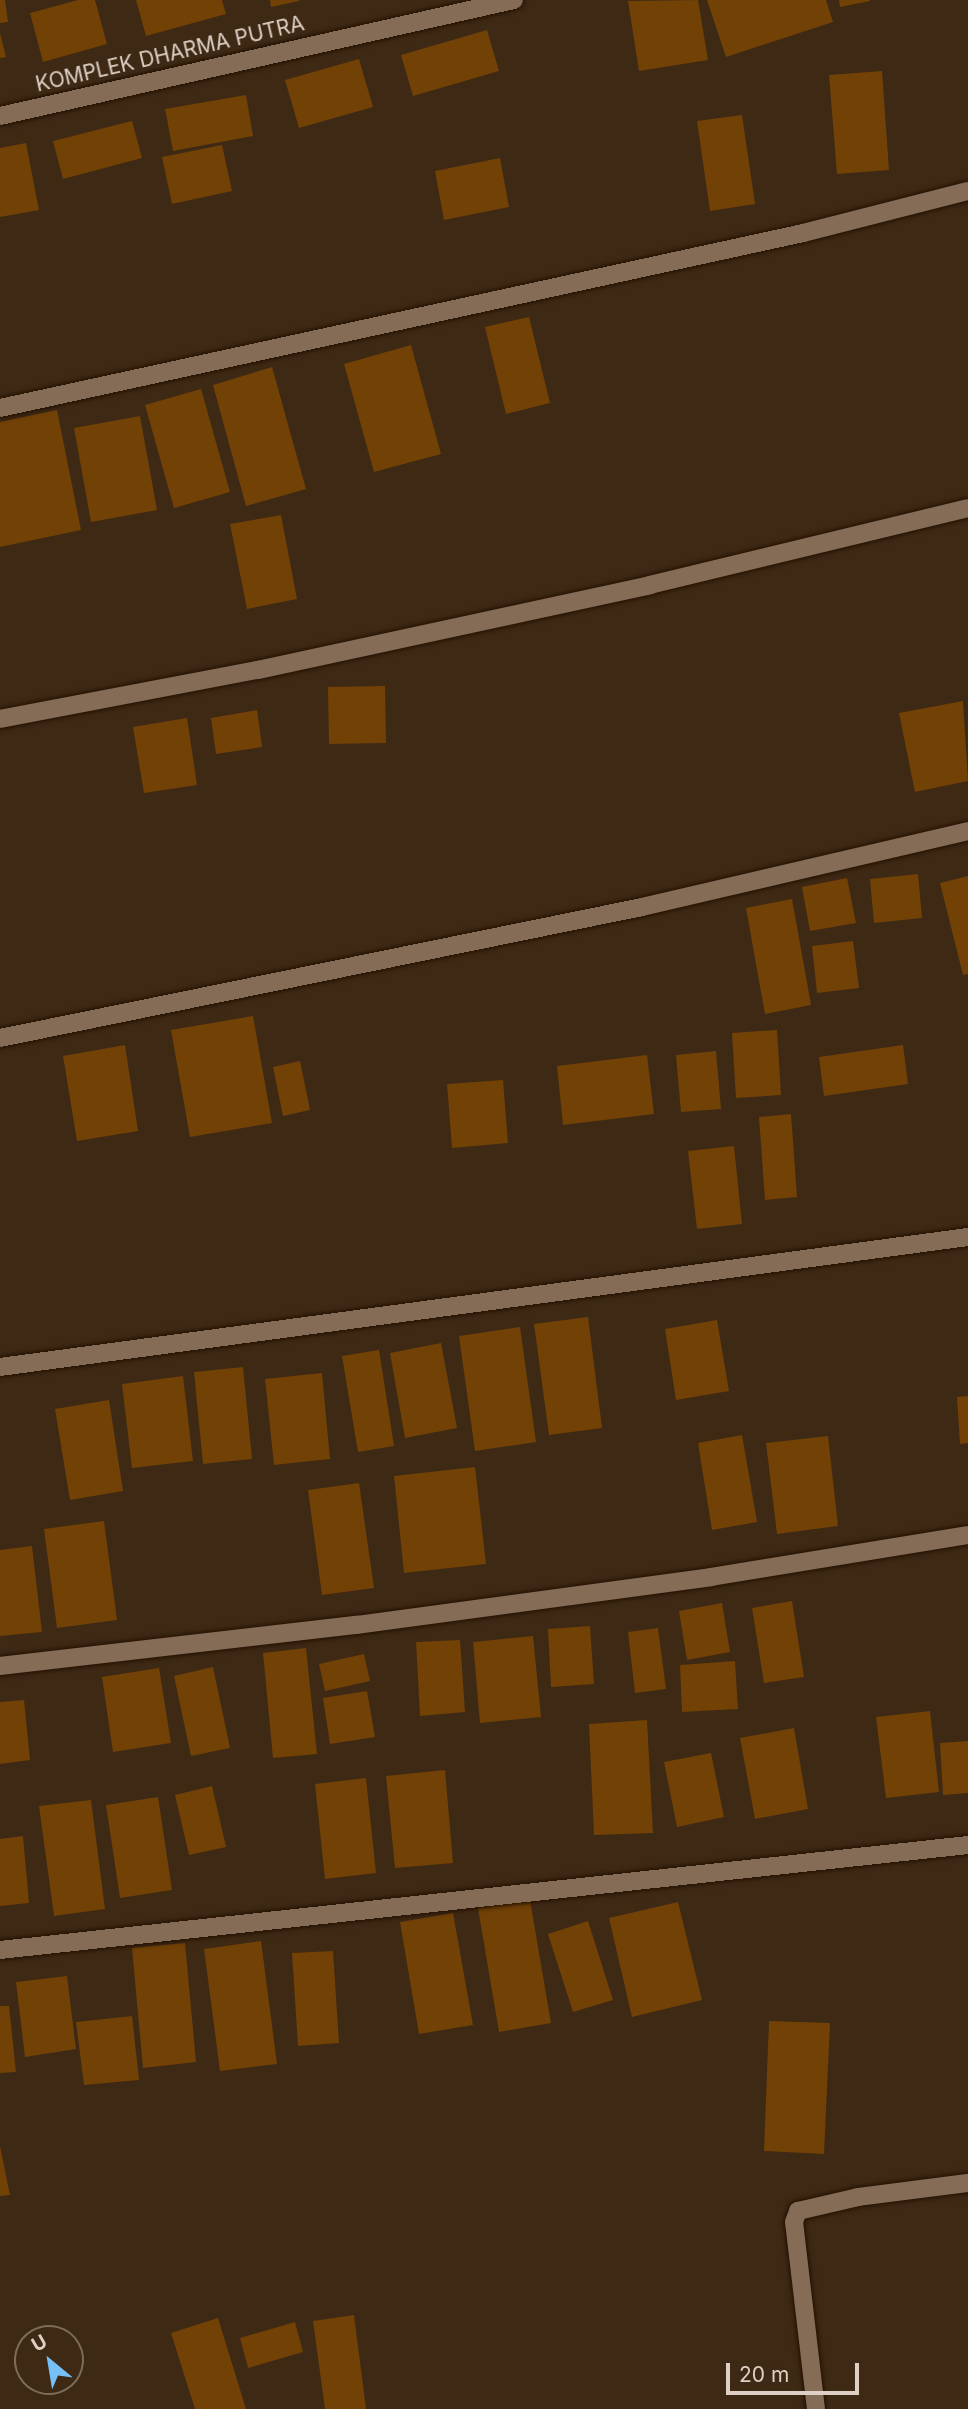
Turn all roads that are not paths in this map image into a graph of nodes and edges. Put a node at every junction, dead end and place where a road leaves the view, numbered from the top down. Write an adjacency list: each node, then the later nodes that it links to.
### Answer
1 (514, 0): 2 (street, KOMPLEK DHARMA PUTRA)
2 (0, 116)
3 (968, 191): 4 (street)
4 (0, 408)
5 (968, 508): 6 (street)
6 (0, 719)
7 (968, 831): 8 (street)
8 (0, 1038)
9 (968, 1237): 10 (street)
10 (0, 1367)
11 (968, 1535): 12 (street)
12 (0, 1666)
13 (968, 1845): 14 (street)
14 (0, 1950)
15 (968, 2183): 16 (street)
16 (816, 2409)

